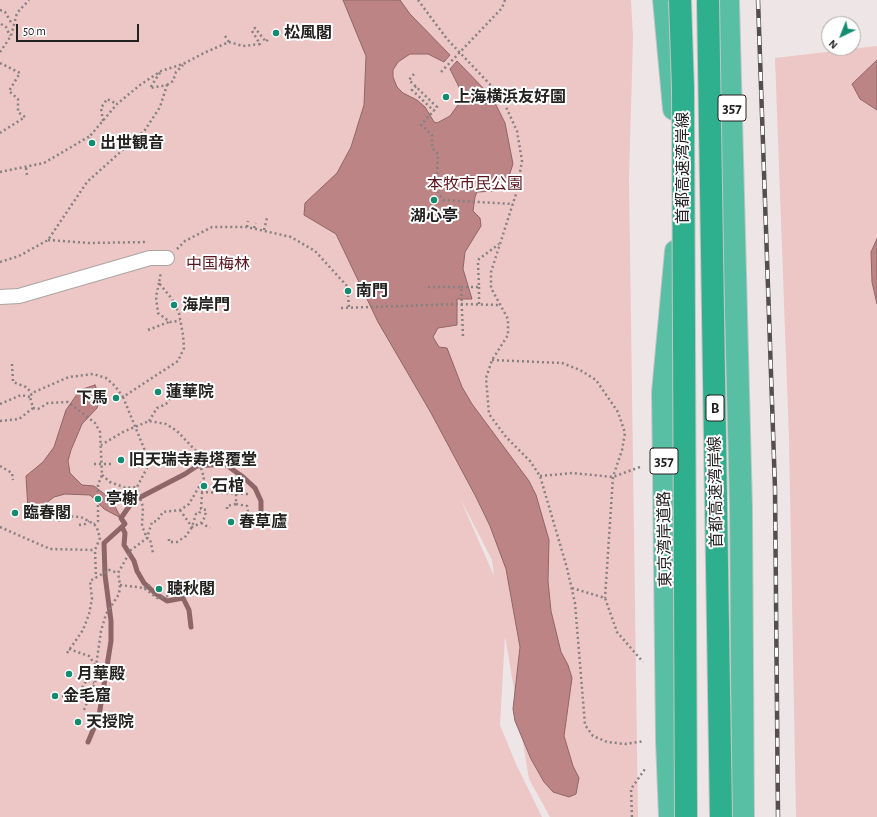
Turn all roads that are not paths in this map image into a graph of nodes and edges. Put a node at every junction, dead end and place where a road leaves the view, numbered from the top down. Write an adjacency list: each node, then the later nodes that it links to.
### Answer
1 (664, 0): 5 (highway, 東京湾岸道路 / 357)
2 (680, 0): 10 (highway, 首都高速湾岸線 / B, bridge)
3 (708, 0): 13 (highway, 首都高速湾岸線 / B, bridge)
4 (728, 0): 6 (highway, 357)
5 (679, 214): 9 (highway, 東京湾岸道路 / 357); 11 (highway, 東京湾岸道路 / 357, bridge)
6 (735, 216): 12 (highway, 357, bridge); 14 (highway, 357)
7 (167, 258): 8 (street)
8 (0, 297)
9 (670, 817)
10 (686, 817)
11 (692, 817)
12 (718, 817)
13 (721, 817)
14 (743, 817)

